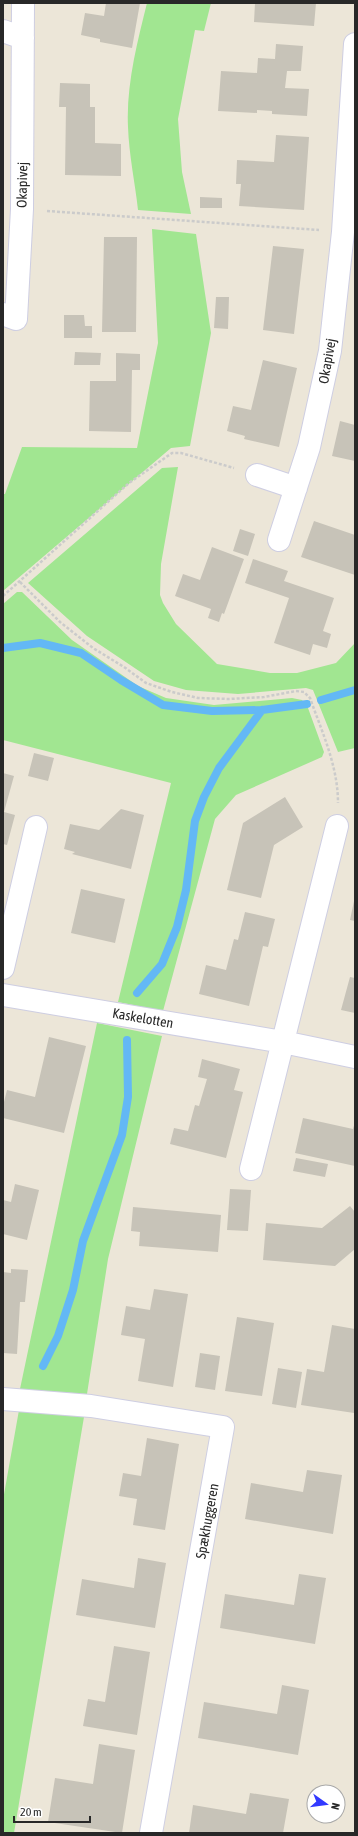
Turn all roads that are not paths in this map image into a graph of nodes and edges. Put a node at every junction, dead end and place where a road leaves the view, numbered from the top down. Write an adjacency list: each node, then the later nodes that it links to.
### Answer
1 (23, 3): 3 (street, Okapivej)
2 (3, 31): 3 (street)
3 (23, 38): 6 (street, Okapivej)
4 (355, 44): 5 (street, Okapivej)
5 (349, 232): 8 (street, Okapivej)
6 (3, 314)
7 (257, 475): 8 (street)
8 (296, 488): 9 (street, Okapivej)
9 (279, 540)
10 (338, 826): 14 (street)
11 (36, 827): 12 (street)
12 (3, 968)
13 (3, 995): 14 (street, Kaskelotten)
14 (283, 1042): 15 (street, Kaskelotten); 16 (street)
15 (355, 1057)
16 (251, 1169)
17 (3, 1399): 18 (street, Spækhuggeren)
18 (151, 1833)

